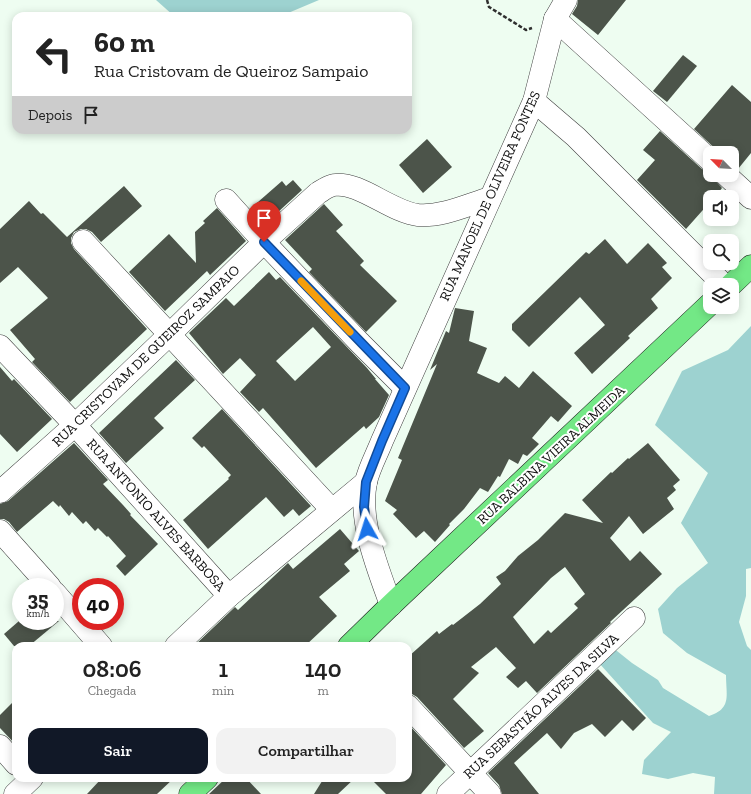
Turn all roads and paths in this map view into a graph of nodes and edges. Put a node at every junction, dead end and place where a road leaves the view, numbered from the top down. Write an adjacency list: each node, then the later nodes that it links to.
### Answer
1 (487, 0): 3 (path)
2 (566, 0): 3 (street, RUA MANOEL DE OLIVEIRA FONTES)
3 (555, 19): 4 (street, RUA MANOEL DE OLIVEIRA FONTES); 5 (street)
4 (534, 101): 7 (street, RUA MANOEL DE OLIVEIRA FONTES); 13 (street)
5 (703, 154)
6 (734, 182): 8 (street)
7 (490, 198): 11 (street, RUA CRISTOVAM DE QUEIROZ SAMPAIO); 18 (street, RUA MANOEL DE OLIVEIRA FONTES)
8 (751, 198)
9 (226, 200): 11 (street)
10 (83, 241): 16 (street)
11 (264, 242): 16 (street, RUA CRISTOVAM DE QUEIROZ SAMPAIO); 18 (street)
12 (751, 266): 14 (main road)
13 (717, 278)
14 (738, 278)
15 (703, 311): 27 (main road, RUA BALBINA VIEIRA ALMEIDA)
16 (170, 334): 19 (street, RUA CRISTOVAM DE QUEIROZ SAMPAIO); 22 (street)
17 (0, 346): 19 (street, RUA ANTONIO ALVES BARBOSA)
18 (405, 388): 20 (street, RUA MANOEL DE OLIVEIRA FONTES)
19 (75, 425): 21 (street, RUA CRISTOVAM DE QUEIROZ SAMPAIO); 25 (street, RUA ANTONIO ALVES BARBOSA)
20 (366, 482): 22 (street); 27 (street)
21 (0, 492)
22 (332, 510): 25 (street)
23 (0, 530): 24 (street)
24 (42, 578)
25 (229, 596): 30 (street)
26 (64, 603): 29 (street)
27 (391, 605): 31 (main road, RUA BALBINA VIEIRA ALMEIDA)
28 (634, 618): 35 (street, RUA SEBASTIÃO ALVES DA SILVA)
29 (98, 642)
30 (180, 642)
31 (354, 642)
32 (412, 710): 35 (street)
33 (0, 746): 34 (street)
34 (12, 762)
35 (470, 774): 38 (street, RUA SEBASTIÃO ALVES DA SILVA); 39 (street)
36 (203, 782): 37 (main road)
37 (190, 794)
38 (448, 794)
39 (490, 794)

